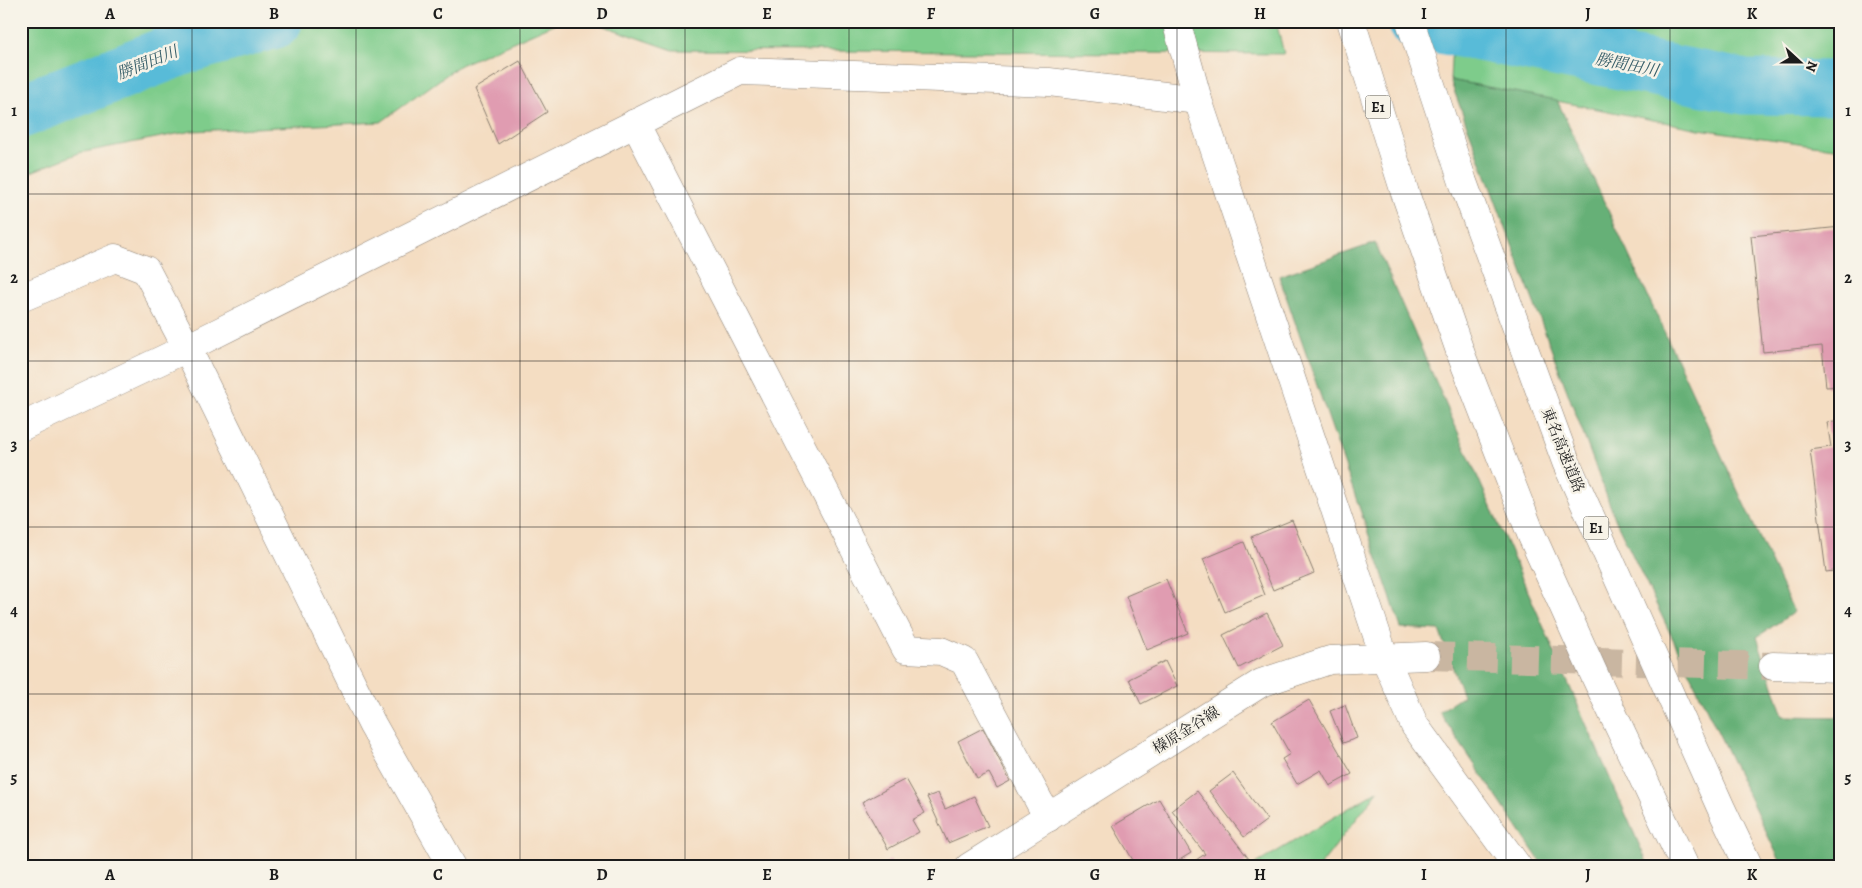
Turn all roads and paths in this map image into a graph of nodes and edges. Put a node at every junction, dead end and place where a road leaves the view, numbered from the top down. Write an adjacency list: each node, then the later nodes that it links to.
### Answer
1 (1351, 21): 17 (main road, E1)
2 (1410, 21): 18 (main road, 東名高速道路 / E1)
3 (1179, 32): 4 (main road)
4 (1198, 100): 5 (main road); 9 (main road)
5 (635, 124): 7 (main road); 13 (main road)
6 (21, 298): 7 (main road)
7 (187, 348): 8 (main road); 14 (main road)
8 (21, 427)
9 (1384, 656): 10 (main road, 榛原金谷線); 13 (main road, 榛原金谷線); 16 (main road)
10 (1426, 656)
11 (1774, 666): 12 (main road)
12 (1841, 668)
13 (1048, 818): 15 (main road, 榛原金谷線)
14 (453, 867)
15 (969, 867)
16 (1518, 867)
17 (1685, 867)
18 (1749, 867)

